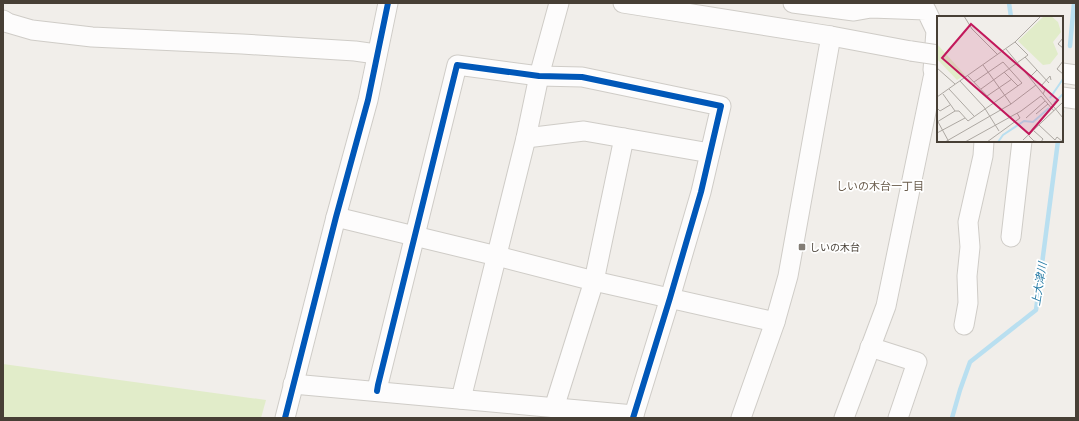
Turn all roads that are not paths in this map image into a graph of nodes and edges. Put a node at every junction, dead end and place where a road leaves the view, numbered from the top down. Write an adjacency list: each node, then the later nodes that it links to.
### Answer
1 (388, 3): 8 (street)
2 (559, 3): 12 (street)
3 (623, 3): 7 (street)
4 (793, 3): 5 (street)
5 (871, 5): 13 (street)
6 (3, 20): 8 (street)
7 (831, 36): 9 (street, bridge); 27 (street)
8 (376, 54): 21 (street)
9 (937, 55)
10 (1063, 73): 11 (street)
11 (1076, 75)
12 (539, 76): 16 (street); 20 (street); 22 (street)
13 (935, 78): 29 (street)
14 (1063, 97): 15 (street)
15 (1076, 99)
16 (526, 138): 17 (street); 24 (street)
17 (624, 138): 20 (street); 25 (street)
18 (984, 142): 28 (street)
19 (1022, 142): 23 (street)
20 (710, 153): 26 (street)
21 (336, 217): 22 (street); 30 (street)
22 (415, 235): 24 (street); 31 (street)
23 (1011, 237)
24 (497, 256): 25 (street); 32 (street)
25 (594, 281): 26 (street); 33 (street)
26 (670, 298): 27 (street); 34 (street)
27 (775, 322): 36 (street)
28 (964, 325)
29 (870, 347): 37 (street); 38 (street)
30 (294, 384): 31 (street); 35 (street)
31 (377, 392): 32 (street)
32 (462, 399): 33 (street)
33 (554, 408): 34 (street)
34 (633, 417)
35 (285, 418)
36 (741, 418)
37 (844, 418)
38 (898, 418)

